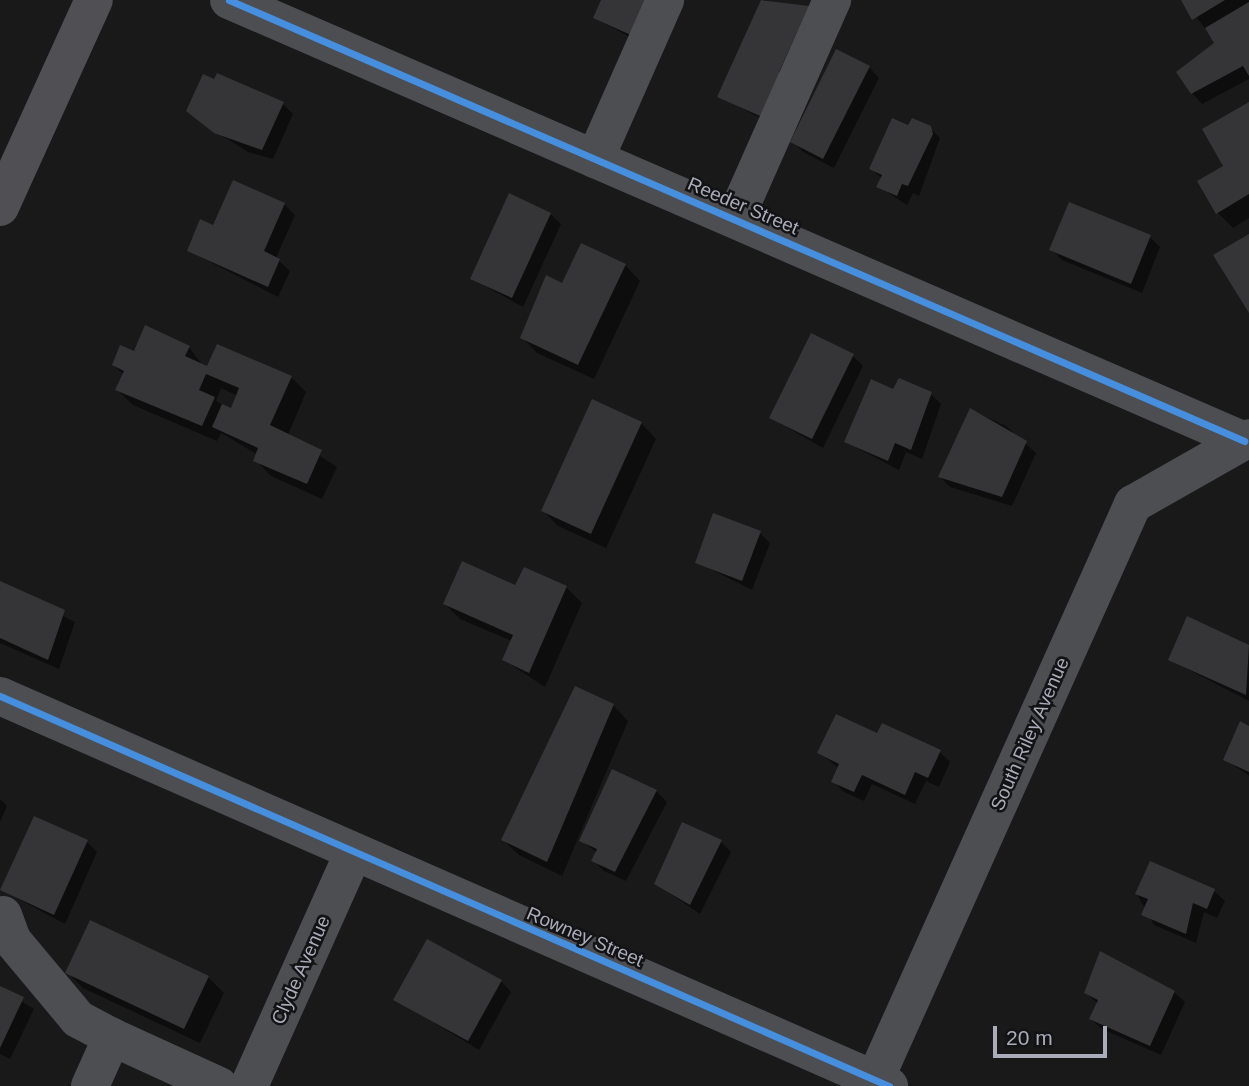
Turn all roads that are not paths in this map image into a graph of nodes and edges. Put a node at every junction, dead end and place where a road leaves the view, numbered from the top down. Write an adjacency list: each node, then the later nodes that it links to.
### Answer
1 (94, 0): 6 (main road)
2 (229, 0): 5 (street, Reeder Street)
3 (665, 0): 5 (street)
4 (832, 0): 7 (street)
5 (595, 159): 7 (street, Reeder Street)
6 (0, 207)
7 (735, 219): 8 (street, Reeder Street)
8 (1247, 439): 13 (street, South Riley Avenue)
9 (0, 696): 10 (street, Rowney Street)
10 (353, 855): 13 (street, Rowney Street); 16 (street, Clyde Avenue)
11 (3, 915): 12 (street)
12 (112, 1037): 14 (street); 15 (street)
13 (879, 1084)
14 (90, 1086)
15 (219, 1086)
16 (249, 1086)

